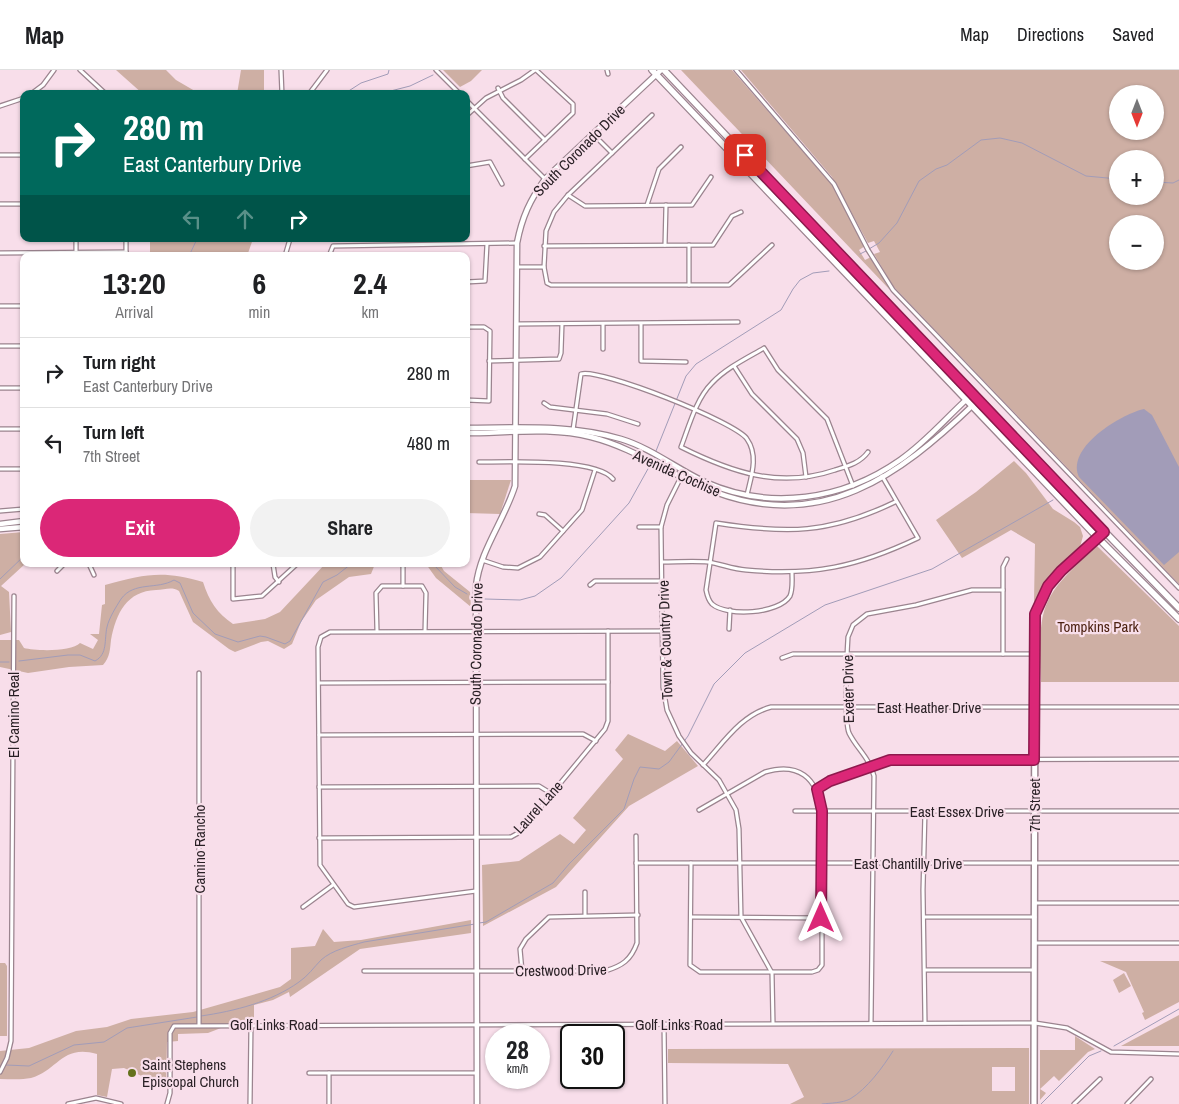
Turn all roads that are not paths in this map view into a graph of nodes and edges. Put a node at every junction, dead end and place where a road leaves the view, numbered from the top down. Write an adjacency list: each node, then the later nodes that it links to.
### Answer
1 (54, 70): 10 (street)
2 (80, 70): 11 (street)
3 (281, 70): 12 (street)
4 (327, 70): 13 (street)
5 (436, 70): 14 (street)
6 (536, 70): 9 (street); 22 (street)
7 (736, 70): 134 (street)
8 (658, 71): 21 (street, South Coronado Drive); 70 (main road); 72 (main road)
9 (499, 89): 18 (street); 22 (street)
10 (36, 90)
11 (102, 90)
12 (282, 90)
13 (312, 90)
14 (456, 90)
15 (20, 99): 17 (street)
16 (470, 104): 18 (street)
17 (0, 106)
18 (475, 109): 19 (street); 27 (street)
19 (470, 113)
20 (652, 116): 24 (street)
21 (593, 134): 24 (street); 30 (street, South Coronado Drive)
22 (545, 140): 27 (street)
23 (681, 147): 35 (street)
24 (612, 153): 32 (street)
25 (0, 154): 26 (street)
26 (20, 155)
27 (525, 159): 30 (street)
28 (470, 165): 31 (street)
29 (711, 177): 36 (street)
30 (545, 179): 40 (street, South Coronado Drive)
31 (502, 184)
32 (568, 196): 35 (street); 45 (street)
33 (0, 204): 34 (street)
34 (20, 204)
35 (647, 205): 36 (street)
36 (666, 205): 42 (street)
37 (741, 212): 43 (street)
38 (449, 242): 46 (street)
39 (470, 242): 41 (street)
40 (517, 243): 41 (street); 49 (street, South Coronado Drive)
41 (487, 244): 51 (street)
42 (665, 245): 43 (street); 45 (street)
43 (689, 245): 52 (street)
44 (772, 245): 52 (street)
45 (544, 246): 50 (street)
46 (331, 252)
47 (0, 253): 48 (street)
48 (20, 253)
49 (517, 267): 50 (street); 56 (street, South Coronado Drive)
50 (544, 267): 52 (street)
51 (470, 282)
52 (689, 286)
53 (0, 306): 54 (street)
54 (20, 306)
55 (738, 322): 59 (street)
56 (517, 324): 57 (street); 65 (street, South Coronado Drive)
57 (562, 324): 58 (street); 65 (street)
58 (603, 324): 59 (street); 63 (street)
59 (641, 324): 66 (street)
60 (470, 326): 64 (street)
61 (0, 346): 62 (street)
62 (20, 346)
63 (603, 349)
64 (489, 361): 65 (street); 71 (street)
65 (517, 361): 83 (street, South Coronado Drive)
66 (686, 362)
67 (734, 366): 77 (street); 89 (street); 97 (street)
68 (0, 388): 69 (street)
69 (20, 388)
70 (972, 395): 72 (street, Avenida Cochise); 73 (main road)
71 (470, 400)
72 (966, 400): 75 (main road); 94 (street, Avenida Cochise)
73 (978, 400): 75 (street, Avenida Cochise); 115 (main road)
74 (544, 403): 76 (street)
75 (972, 406): 98 (street, Avenida Cochise); 116 (main road)
76 (576, 408): 77 (street); 78 (street); 80 (street)
77 (695, 410): 95 (street); 95 (street)
78 (638, 424)
79 (470, 428): 83 (street, Avenida Cochise)
80 (573, 428): 83 (street, Avenida Cochise); 85 (street); 93 (street, Avenida Cochise)
81 (0, 429): 82 (street)
82 (20, 429)
83 (516, 430): 84 (street, Avenida Cochise); 85 (street, Avenida Cochise); 88 (street, South Coronado Drive)
84 (470, 434)
85 (572, 434): 96 (street, Avenida Cochise)
86 (868, 452): 89 (street)
87 (479, 462): 88 (street)
88 (516, 462): 92 (street); 118 (street, South Coronado Drive)
89 (846, 467): 97 (street); 100 (street)
90 (0, 469): 91 (street)
91 (20, 469)
92 (596, 470): 99 (street); 114 (street)
93 (684, 471): 96 (street, Town & Country Drive); 102 (street, Avenida Cochise)
94 (880, 473): 98 (street); 100 (street, Avenida Cochise)
95 (752, 475): 97 (street); 102 (street)
96 (681, 477): 103 (street, Avenida Cochise); 112 (street, Town & Country Drive)
97 (806, 477)
98 (883, 478): 101 (street, Avenida Cochise); 104 (street)
99 (613, 479)
100 (853, 486): 101 (street); 102 (street, Avenida Cochise)
101 (856, 492): 103 (street, Avenida Cochise)
102 (748, 495): 103 (street)
103 (746, 501)
104 (896, 502): 120 (street); 128 (street)
105 (20, 510): 106 (street)
106 (0, 512)
107 (539, 514): 114 (street)
108 (20, 522): 109 (street)
109 (0, 524)
110 (20, 527): 113 (street)
111 (639, 527): 112 (street)
112 (661, 527): 119 (street, Town & Country Drive)
113 (0, 529)
114 (564, 531): 118 (street)
115 (1104, 532): 116 (main road, 7th Street); 137 (main road)
116 (1098, 537): 139 (main road); 148 (main road, 7th Street)
117 (1007, 559): 135 (street)
118 (482, 560): 143 (street, South Coronado Drive)
119 (662, 562): 120 (street); 130 (street, Town & Country Drive)
120 (709, 562): 128 (street); 138 (street)
121 (60, 567): 127 (street)
122 (90, 567): 129 (street)
123 (233, 567): 131 (street)
124 (273, 567): 131 (street)
125 (294, 567): 131 (street)
126 (403, 567): 133 (street)
127 (57, 570)
128 (792, 572): 138 (street)
129 (94, 575)
130 (662, 581): 132 (street); 145 (street, Town & Country Drive)
131 (279, 582)
132 (590, 585)
133 (403, 586): 141 (street); 142 (street)
134 (1179, 588)
135 (1003, 590): 146 (street, Exeter Drive); 147 (street)
136 (14, 596): 217 (street, El Camino Real)
137 (1179, 608)
138 (730, 610): 140 (street)
139 (1179, 619)
140 (729, 629)
141 (377, 631): 142 (street); 153 (street)
142 (425, 631): 143 (street)
143 (476, 631): 144 (street); 151 (street, South Coronado Drive)
144 (608, 631): 145 (street); 152 (street, Laurel Lane)
145 (662, 631): 162 (street, Town & Country Drive)
146 (847, 654): 147 (street); 149 (street); 154 (street, Exeter Drive)
147 (1003, 654): 148 (street)
148 (1034, 654): 155 (main road, 7th Street)
149 (782, 658)
150 (199, 673): 214 (street, Camino Rancho)
151 (475, 682): 152 (street); 153 (street); 157 (street, South Coronado Drive)
152 (608, 682): 159 (street, Laurel Lane)
153 (319, 683): 158 (street)
154 (848, 707): 155 (street, East Heather Drive); 162 (street, East Heather Drive); 163 (street, Exeter Drive)
155 (1034, 707): 156 (street, East Heather Drive); 161 (main road, 7th Street)
156 (1179, 707)
157 (475, 734): 158 (street); 159 (street); 164 (street, South Coronado Drive)
158 (319, 735): 165 (street)
159 (596, 741): 168 (street, Laurel Lane)
160 (1179, 759): 161 (street)
161 (1034, 760): 163 (street); 174 (main road, 7th Street)
162 (703, 765): 167 (street, Town & Country Drive)
163 (871, 766): 166 (street); 170 (street, Exeter Drive)
164 (475, 786): 165 (street); 168 (street); 177 (street, South Coronado Drive)
165 (319, 787): 178 (street)
166 (817, 789): 167 (street); 172 (street)
167 (728, 793): 169 (street); 181 (street, Town & Country Drive)
168 (552, 794): 177 (street, Laurel Lane)
169 (699, 810)
170 (874, 810): 172 (street, East Essex Drive); 173 (street, East Essex Drive); 183 (street, Exeter Drive)
171 (795, 811): 172 (street, East Essex Drive)
172 (822, 811): 182 (street)
173 (926, 811): 174 (street, East Essex Drive); 184 (street)
174 (1034, 811): 175 (street, East Essex Drive); 185 (main road, 7th Street)
175 (1179, 811)
176 (636, 836): 179 (street, Crestwood Drive)
177 (476, 837): 178 (street, Laurel Lane); 188 (street, South Coronado Drive)
178 (319, 838): 187 (street)
179 (636, 863): 180 (street, East Chantilly Drive); 194 (street, Crestwood Drive)
180 (691, 863): 181 (street, East Chantilly Drive); 195 (street)
181 (740, 863): 182 (street, East Chantilly Drive); 196 (street, Town & Country Drive)
182 (821, 863): 183 (street, East Chantilly Drive); 199 (street)
183 (873, 863): 184 (street, East Chantilly Drive); 208 (street, Exeter Drive)
184 (924, 863): 185 (street, East Chantilly Drive); 197 (street)
185 (1035, 863): 186 (street, East Chantilly Drive); 191 (main road, 7th Street)
186 (1179, 863)
187 (333, 885): 188 (street); 192 (street)
188 (477, 891): 206 (street, South Coronado Drive)
189 (585, 892): 193 (street)
190 (1179, 903): 191 (street)
191 (1035, 904): 198 (main road, 7th Street)
192 (303, 907)
193 (585, 915): 194 (street); 202 (street)
194 (638, 915): 202 (street, Crestwood Drive)
195 (691, 917): 196 (street); 207 (street)
196 (741, 917): 199 (street); 207 (street, Town & Country Drive)
197 (925, 917): 198 (street); 203 (street)
198 (1035, 917): 200 (main road, 7th Street)
199 (821, 918): 207 (street)
200 (1035, 943): 201 (street); 204 (main road, 7th Street)
201 (1179, 944)
202 (522, 970): 206 (street, Crestwood Drive)
203 (925, 970): 204 (street); 209 (street)
204 (1035, 970): 210 (main road, 7th Street)
205 (364, 971): 206 (street, Crestwood Drive)
206 (476, 971): 211 (street, South Coronado Drive)
207 (772, 973): 213 (street, Town & Country Drive)
208 (872, 1023): 209 (street, Golf Links Road); 213 (street, Golf Links Road)
209 (925, 1023): 210 (street, Golf Links Road)
210 (1035, 1023): 216 (street, Golf Links Road); 230 (main road, 7th Street)
211 (477, 1024): 212 (street, Golf Links Road); 215 (street, Golf Links Road); 220 (street, South Coronado Drive)
212 (664, 1024): 213 (street, Golf Links Road); 229 (street)
213 (772, 1024)
214 (199, 1025): 215 (street, Golf Links Road); 225 (street, Golf Links Road)
215 (251, 1025): 226 (street)
216 (1179, 1054)
217 (0, 1072)
218 (308, 1073): 219 (street)
219 (329, 1073): 220 (street); 227 (street)
220 (477, 1073): 228 (street, South Coronado Drive)
221 (1100, 1079): 231 (street)
222 (1151, 1080): 232 (street)
223 (68, 1104): 224 (street)
224 (121, 1104)
225 (168, 1104)
226 (250, 1104)
227 (329, 1104)
228 (477, 1104)
229 (665, 1104)
230 (1034, 1104)
231 (1074, 1104)
232 (1127, 1104)

